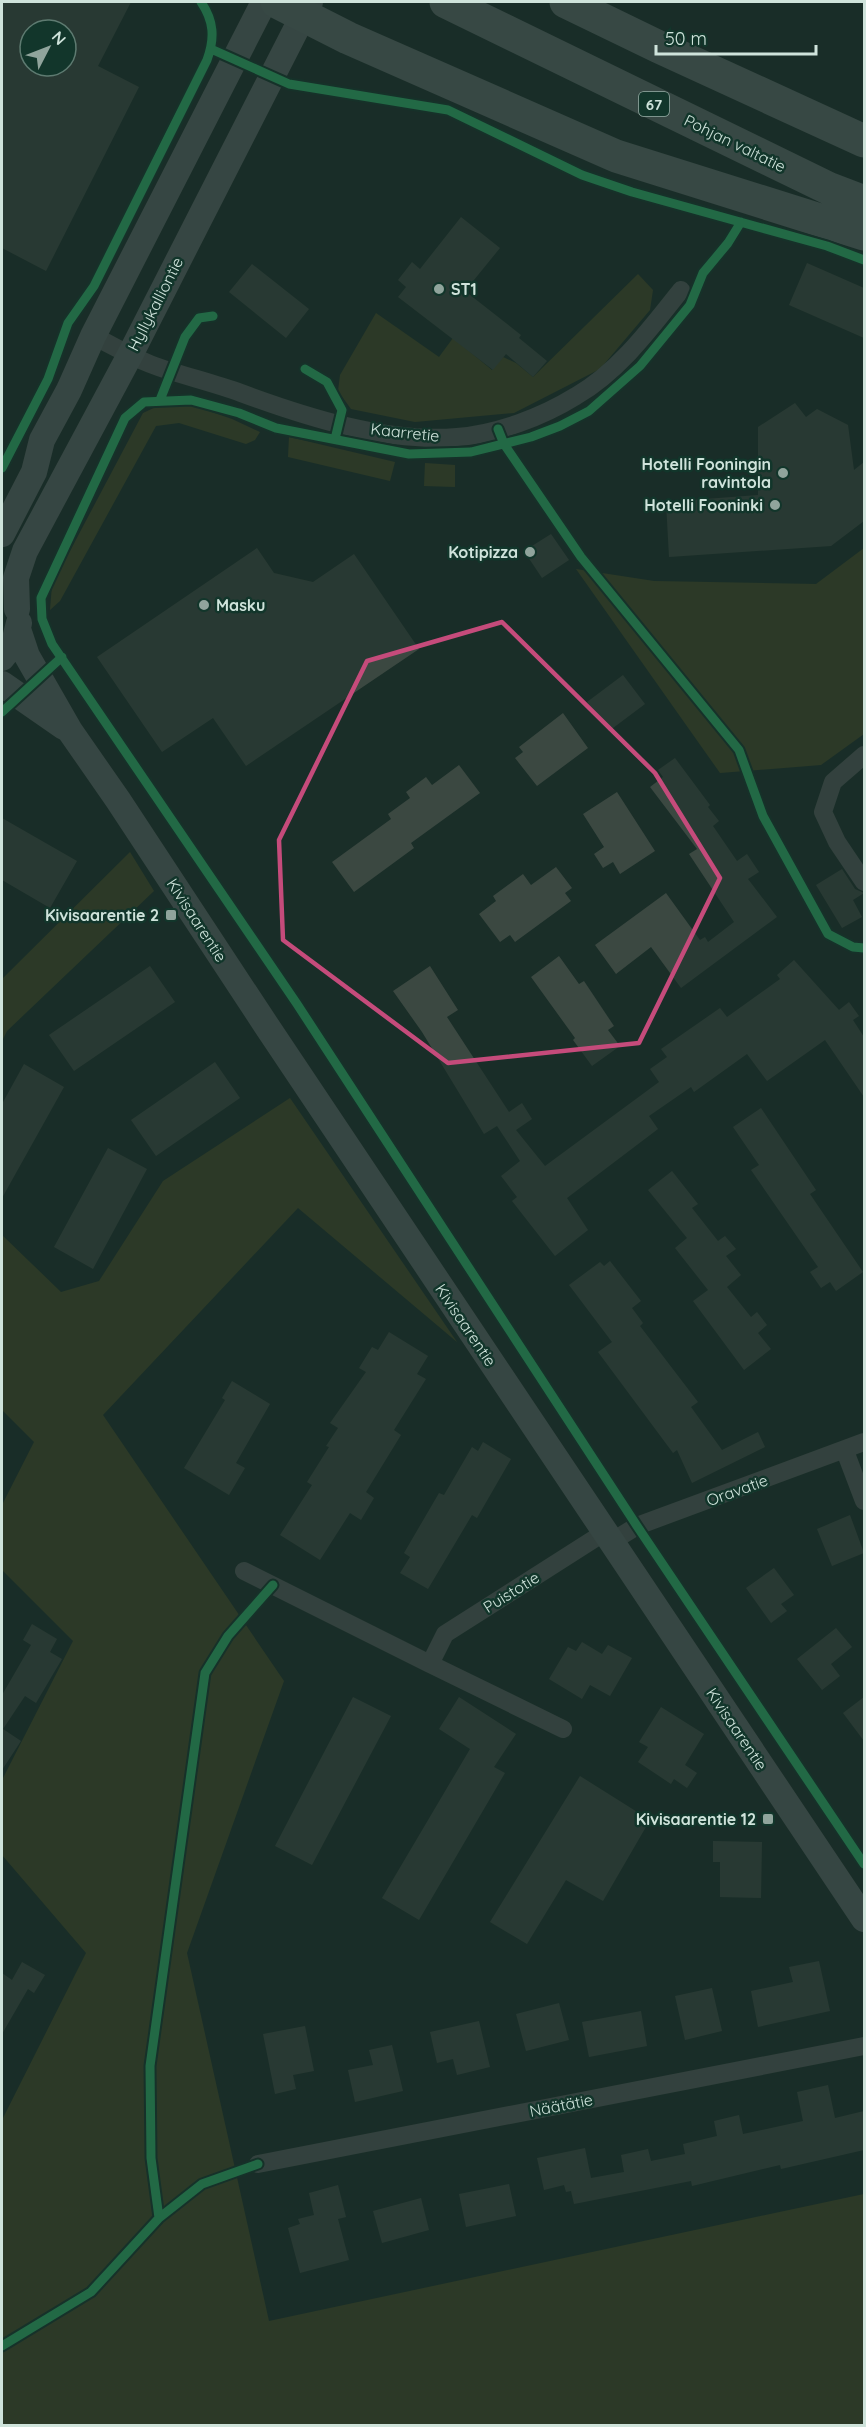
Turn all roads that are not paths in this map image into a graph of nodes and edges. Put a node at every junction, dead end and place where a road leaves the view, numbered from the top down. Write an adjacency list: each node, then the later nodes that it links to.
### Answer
1 (264, 2): 9 (street)
2 (446, 2): 6 (highway, Pohjan valtatie / 67)
3 (566, 2): 5 (highway)
4 (296, 6): 7 (highway); 10 (street, Hyllykalliontie)
5 (864, 141)
6 (864, 202)
7 (864, 234)
8 (681, 290): 10 (street, Kaarretie)
9 (93, 336): 10 (street, Kaarretie); 11 (street)
10 (130, 355): 15 (street, Hyllykalliontie)
11 (42, 440): 12 (street); 13 (street)
12 (2, 503)
13 (2, 534)
14 (2, 585): 15 (street)
15 (18, 619): 16 (street); 18 (street, Kivisaarentie)
16 (2, 658)
17 (2, 684): 18 (street, Kivisaarentie)
18 (69, 731): 24 (street, Kivisaarentie)
19 (864, 755): 20 (street)
20 (864, 882)
21 (864, 1442): 22 (street, Oravatie)
22 (844, 1451): 23 (street); 24 (street, Oravatie)
23 (864, 1501)
24 (608, 1537): 26 (street, Puistotie); 28 (street, Kivisaarentie)
25 (244, 1571): 26 (street)
26 (430, 1664): 27 (street)
27 (562, 1729)
28 (864, 1919)
29 (864, 2046): 30 (street, Näätätie)
30 (258, 2164)

